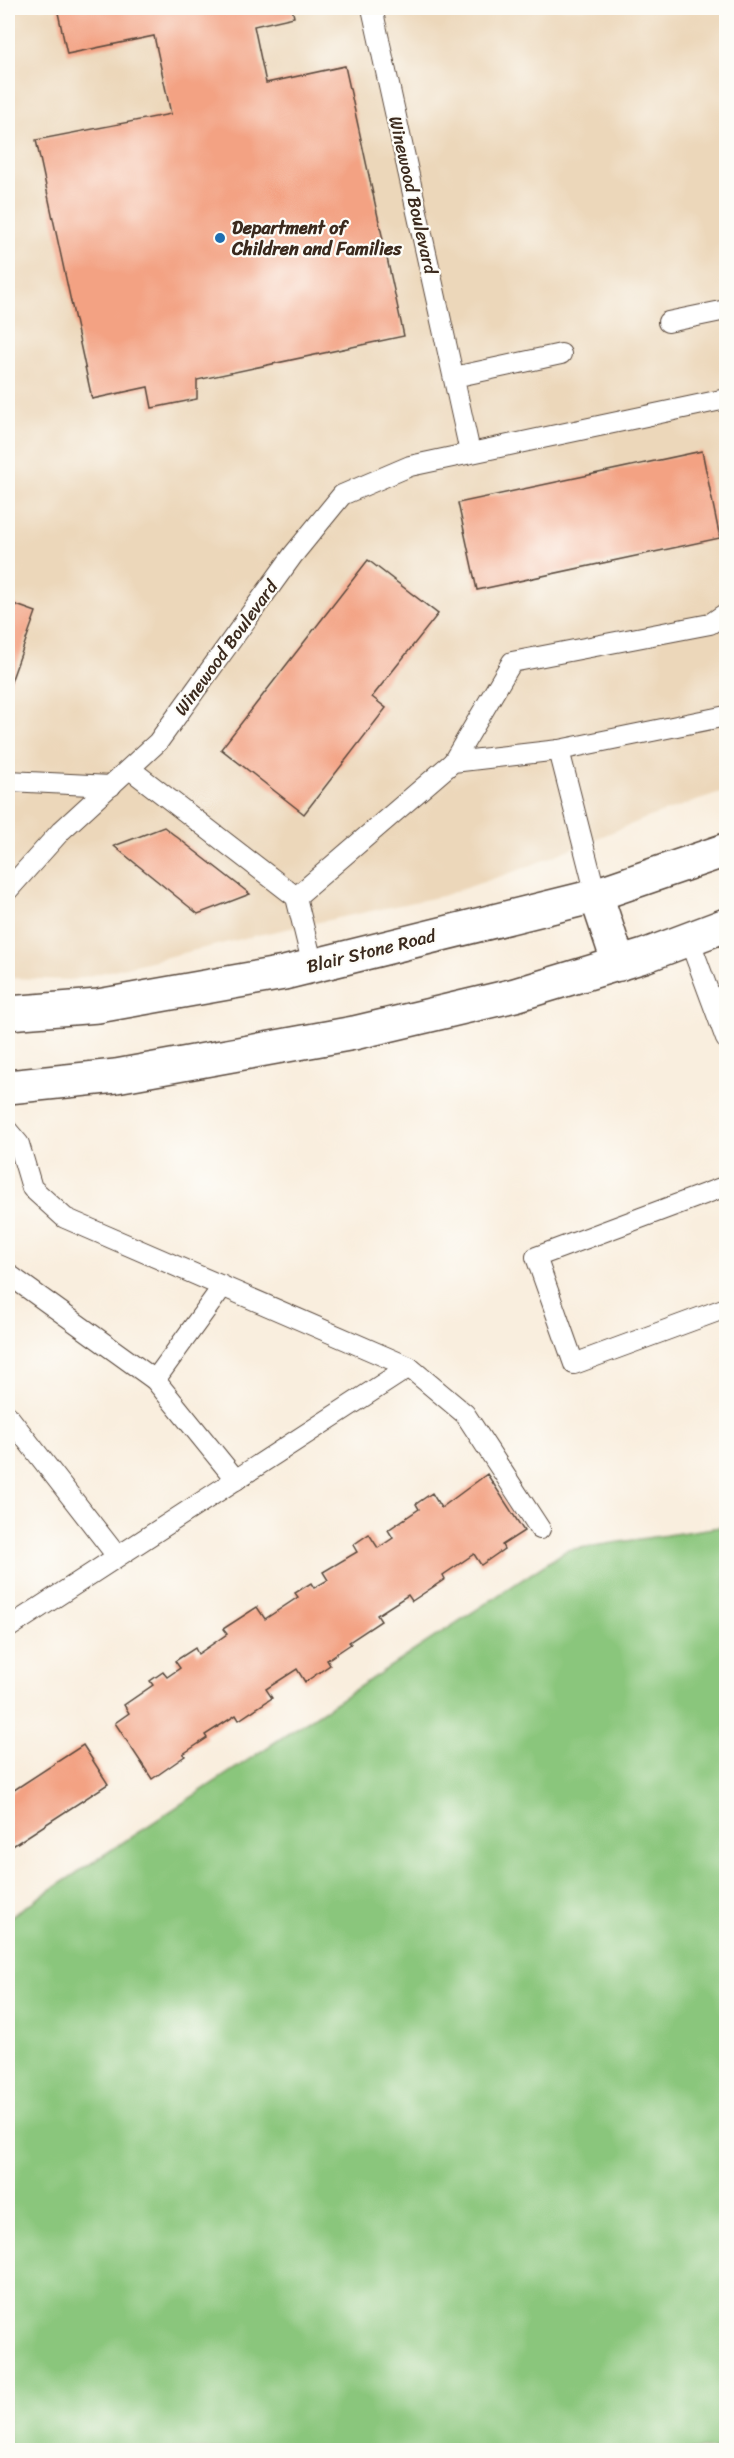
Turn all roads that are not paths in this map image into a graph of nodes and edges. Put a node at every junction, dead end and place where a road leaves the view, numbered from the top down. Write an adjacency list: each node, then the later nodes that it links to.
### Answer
1 (372, 8): 5 (lane, Winewood Boulevard)
2 (726, 310): 3 (lane)
3 (668, 322)
4 (561, 354): 5 (lane)
5 (454, 377): 7 (lane, Winewood Boulevard)
6 (726, 399): 7 (lane, Winewood Boulevard)
7 (470, 452): 12 (lane, Winewood Boulevard)
8 (726, 613): 11 (lane)
9 (726, 716): 10 (lane)
10 (559, 750): 11 (lane); 17 (lane)
11 (453, 762): 18 (lane)
12 (129, 769): 14 (lane, Winewood Boulevard); 18 (lane)
13 (8, 781): 14 (lane)
14 (111, 786): 16 (lane, Winewood Boulevard)
15 (726, 849): 17 (main road, Blair Stone Road)
16 (9, 887)
17 (596, 895): 21 (main road); 22 (main road, Blair Stone Road)
18 (296, 897): 22 (lane)
19 (726, 925): 20 (main road)
20 (689, 939): 21 (main road); 24 (lane)
21 (619, 964): 25 (main road)
22 (313, 966): 23 (main road, Blair Stone Road)
23 (8, 1013)
24 (726, 1038)
25 (8, 1087)
26 (8, 1131): 29 (lane)
27 (726, 1186): 30 (lane)
28 (8, 1274): 32 (lane)
29 (223, 1286): 31 (lane); 32 (lane)
30 (726, 1308)
31 (409, 1367): 34 (lane); 35 (lane)
32 (155, 1380): 34 (lane)
33 (8, 1416): 36 (lane)
34 (236, 1480): 36 (lane)
35 (540, 1529)
36 (117, 1556): 37 (lane)
37 (8, 1628)

